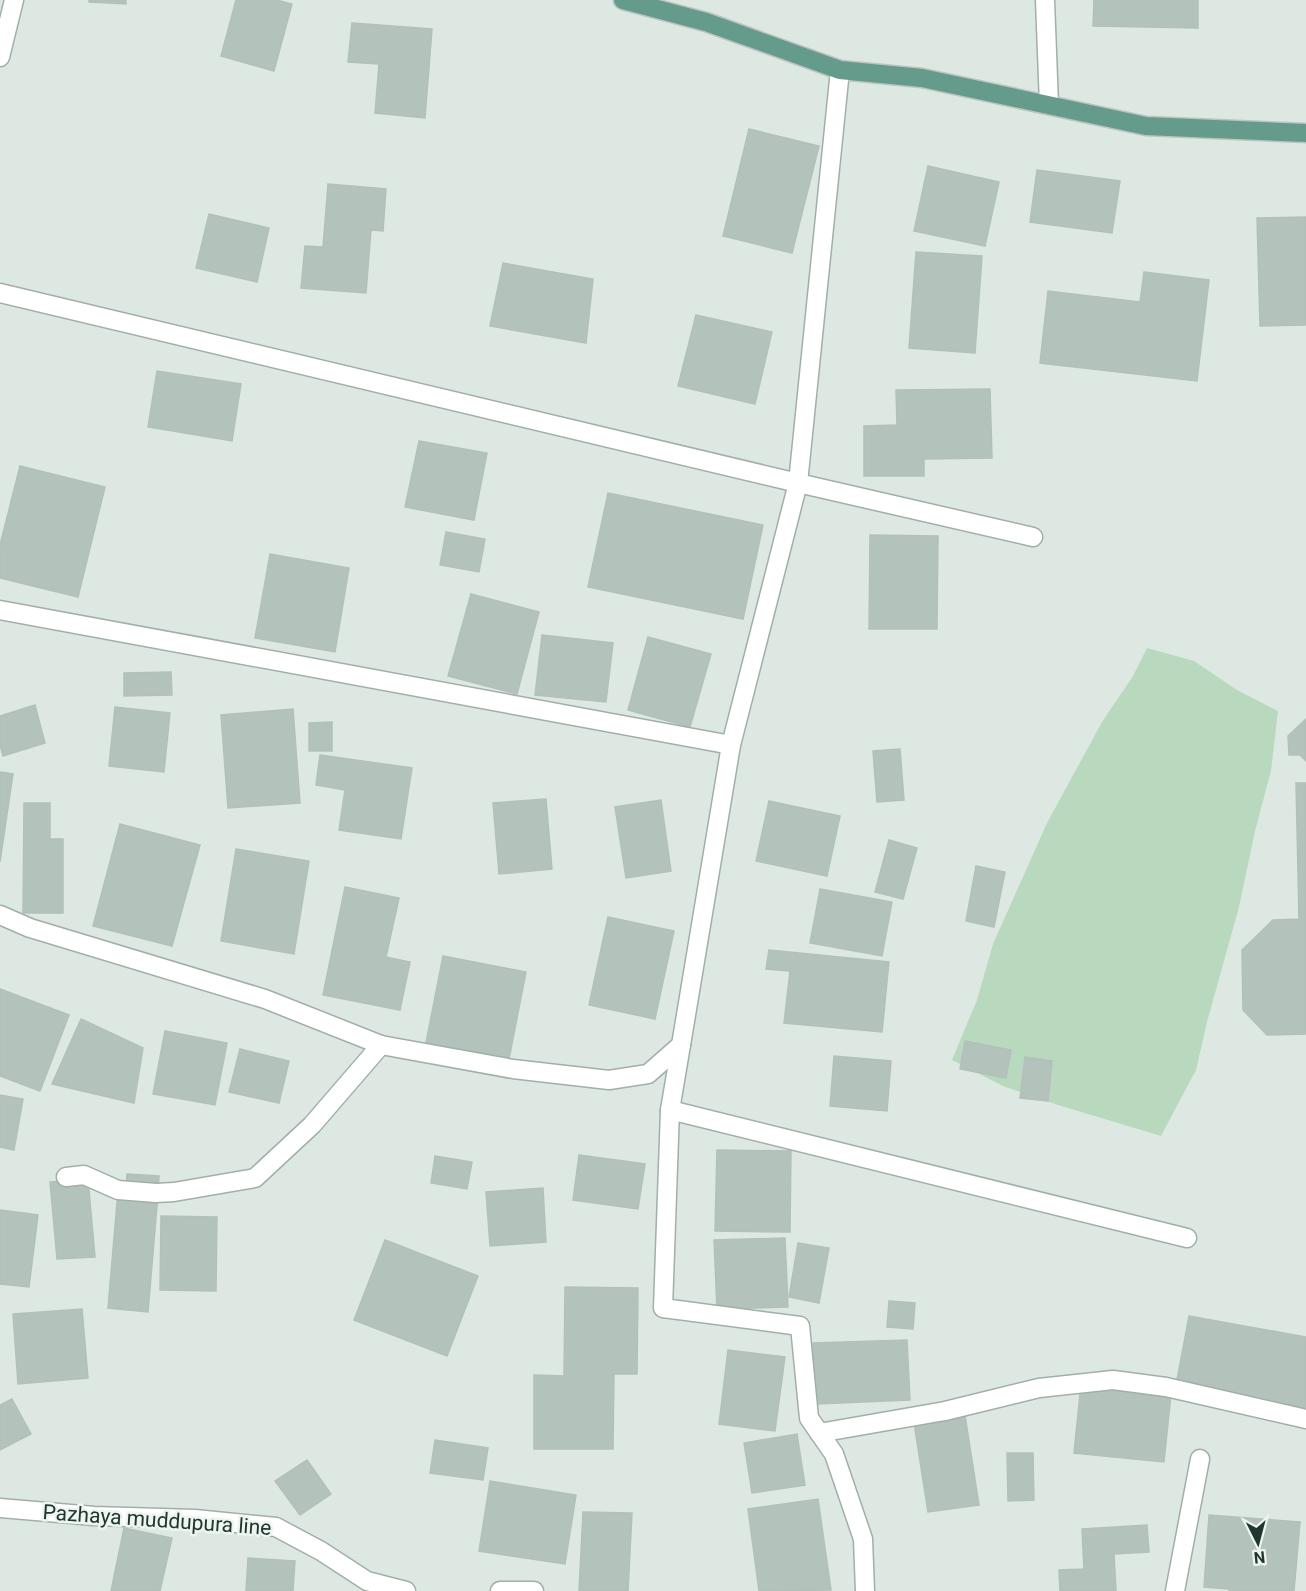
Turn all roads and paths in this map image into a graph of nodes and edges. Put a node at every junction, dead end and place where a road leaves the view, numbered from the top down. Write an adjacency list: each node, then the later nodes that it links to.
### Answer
1 (14, 0): 5 (street)
2 (623, 0): 4 (main road)
3 (1045, 0): 7 (street)
4 (643, 2): 6 (main road)
5 (0, 57)
6 (840, 70): 7 (main road); 10 (street)
7 (1049, 105): 8 (main road)
8 (1306, 133)
9 (0, 293): 10 (street)
10 (798, 483): 11 (street); 13 (street)
11 (1033, 537)
12 (0, 610): 13 (street)
13 (730, 745): 16 (street)
14 (0, 915): 15 (street)
15 (381, 1045): 16 (street); 18 (street)
16 (681, 1045): 17 (street)
17 (670, 1110): 19 (street); 21 (street)
18 (66, 1177)
19 (1187, 1238)
20 (1306, 1419): 21 (street)
21 (819, 1433): 27 (street)
22 (1200, 1459): 28 (street)
23 (0, 1508): 24 (street, Pazhaya muddupura line)
24 (406, 1591)
25 (500, 1591): 26 (street)
26 (534, 1591)
27 (865, 1591)
28 (1175, 1591)

